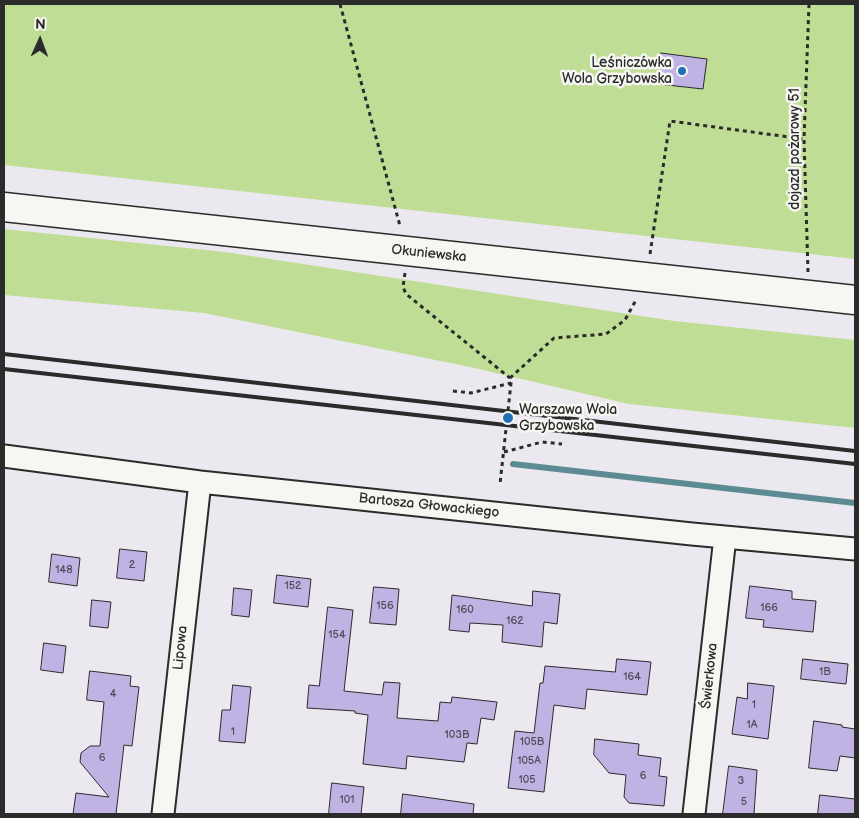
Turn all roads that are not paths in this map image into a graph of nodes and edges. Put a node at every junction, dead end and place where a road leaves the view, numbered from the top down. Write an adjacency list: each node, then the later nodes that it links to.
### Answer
1 (4, 207): 2 (main road, Okuniewska)
2 (855, 300)
3 (4, 456): 4 (street, Bartosza Głowackiego)
4 (200, 482): 5 (street, Bartosza Głowackiego); 7 (street, Lipowa)
5 (725, 538): 6 (street, Bartosza Głowackiego); 8 (street, Świerkowa)
6 (855, 549)
7 (163, 814)
8 (694, 814)

